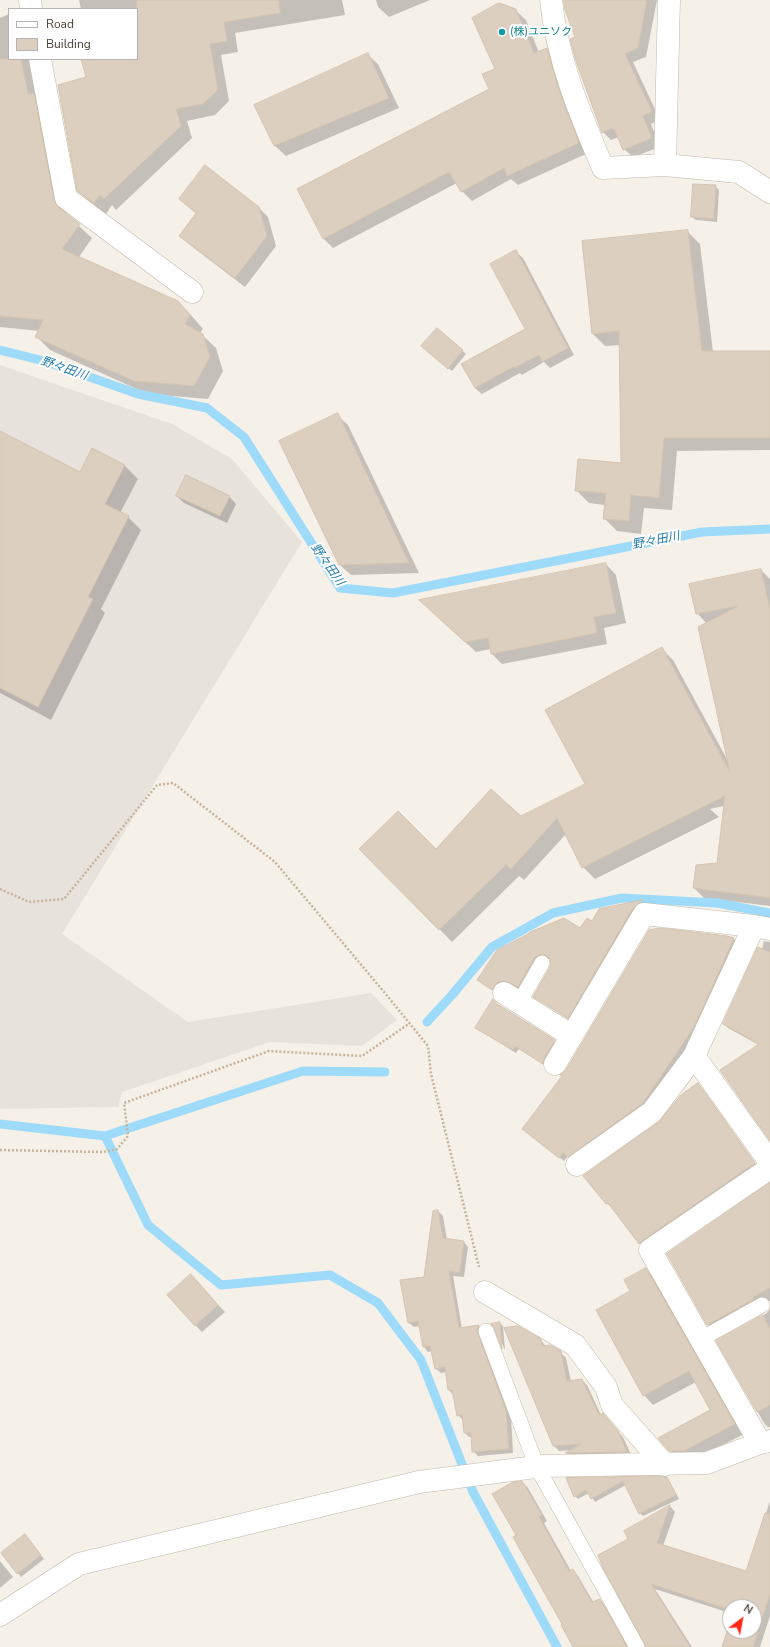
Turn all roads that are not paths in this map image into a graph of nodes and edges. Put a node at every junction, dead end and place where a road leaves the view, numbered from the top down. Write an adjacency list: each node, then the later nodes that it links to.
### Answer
1 (551, 0): 4 (street)
2 (669, 0): 4 (street)
3 (40, 60): 6 (street)
4 (665, 165): 5 (street)
5 (770, 192)
6 (192, 292)
7 (762, 928): 10 (street); 11 (street)
8 (542, 963): 9 (lane)
9 (512, 998): 10 (street)
10 (572, 1036): 12 (street)
11 (694, 1056): 13 (street); 14 (street)
12 (555, 1064)
13 (770, 1162)
14 (577, 1166)
15 (770, 1168): 19 (street)
16 (485, 1292): 21 (street)
17 (762, 1305): 19 (lane)
18 (486, 1331): 22 (lane)
19 (701, 1339): 20 (street)
20 (765, 1442): 21 (street)
21 (665, 1465): 22 (street)
22 (537, 1467): 23 (street); 24 (lane)
23 (0, 1615)
24 (637, 1647)

